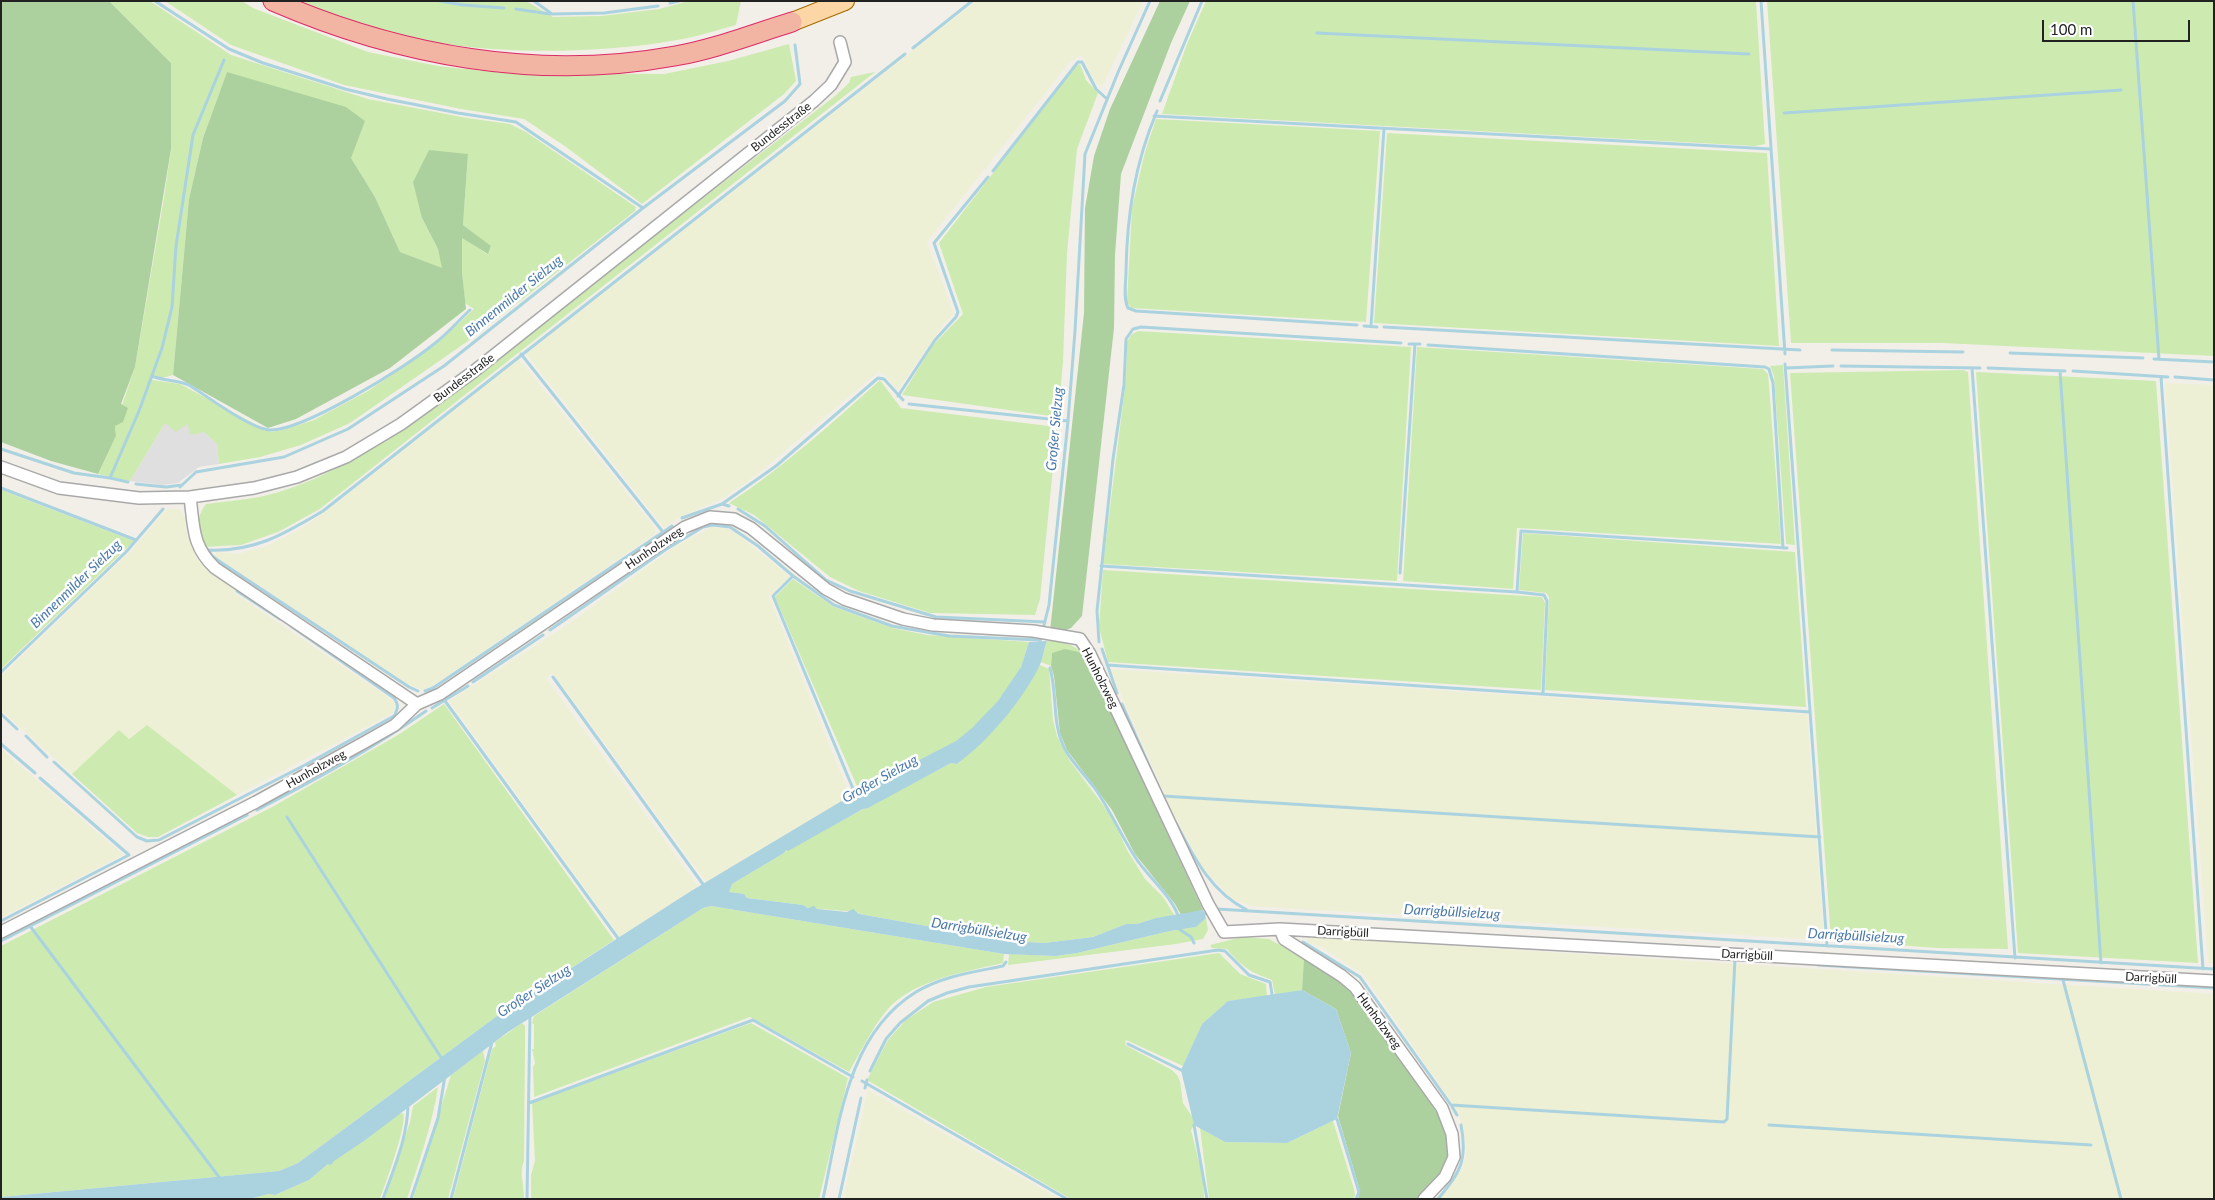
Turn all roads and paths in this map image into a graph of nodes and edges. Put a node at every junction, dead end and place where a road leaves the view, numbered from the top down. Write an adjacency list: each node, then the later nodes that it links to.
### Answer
1 (273, 1): 3 (highway)
2 (845, 1): 3 (main road)
3 (792, 22)
4 (840, 42): 6 (street, Bundesstraße)
5 (1, 467): 6 (street, Bundesstraße)
6 (190, 497): 7 (street)
7 (417, 704): 8 (street, Hunholzweg); 9 (street, Hunholzweg)
8 (1280, 929): 10 (street, Darrigbüll); 11 (street, Hunholzweg)
9 (1, 932)
10 (2214, 981)
11 (1424, 1199)

